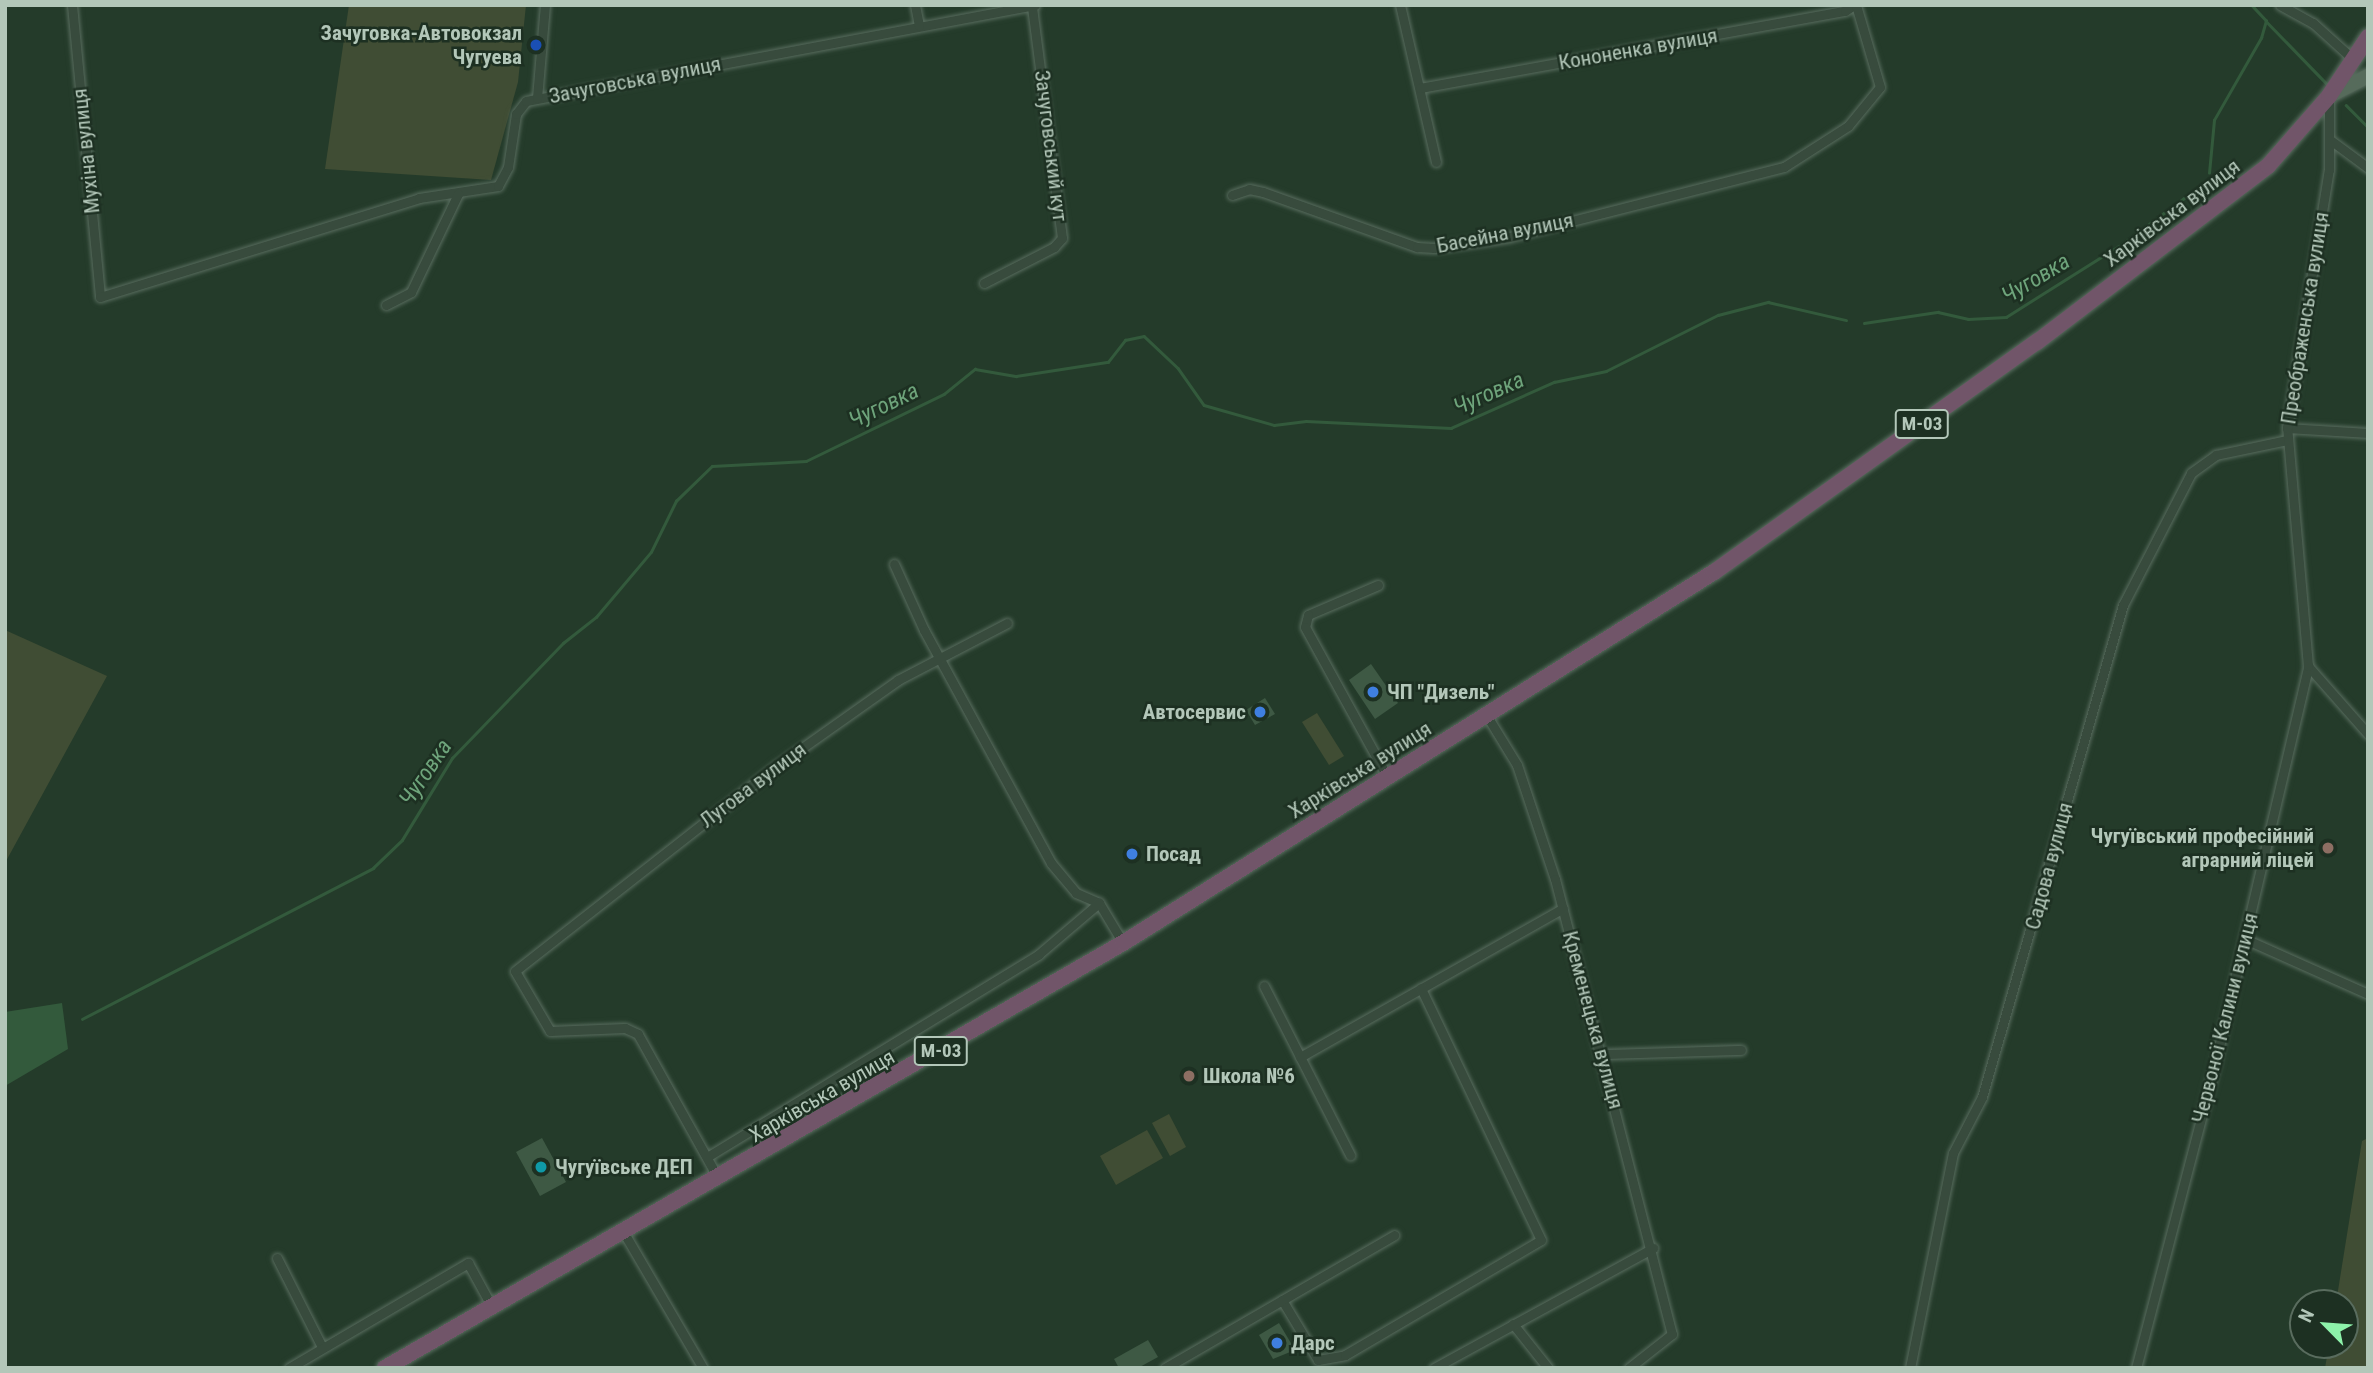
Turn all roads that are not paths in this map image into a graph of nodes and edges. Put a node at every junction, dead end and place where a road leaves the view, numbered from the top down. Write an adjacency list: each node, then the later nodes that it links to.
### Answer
1 (72, 5): 21 (street, Мухіна вулиця)
2 (545, 5): 14 (street)
3 (915, 5): 8 (street)
4 (1400, 5): 12 (street)
5 (1855, 5): 12 (street, Кононенка вулиця); 19 (street, Басейна вулиця)
6 (2280, 5): 10 (street)
7 (1033, 6): 8 (street, Зачуговська вулиця); 20 (street, Зачуговський кут)
8 (919, 26): 14 (street, Зачуговська вулиця)
9 (2368, 37): 10 (highway, М-03)
10 (2355, 61): 13 (highway, М-03)
11 (2368, 76): 13 (main road, Харківська вулиця)
12 (1420, 88): 16 (street)
13 (2329, 96): 15 (street, Преображенська вулиця); 31 (highway, Харківська вулиця / М-03)
14 (537, 98): 18 (street, Зачуговська вулиця)
15 (2329, 139): 17 (street); 23 (street, Преображенська вулиця)
16 (1436, 162)
17 (2368, 168)
18 (458, 194): 21 (street, Зачуговська вулиця); 22 (street)
19 (1232, 195)
20 (984, 283)
21 (100, 297)
22 (386, 305)
23 (2287, 428): 24 (street); 25 (street, Преображенська вулиця)
24 (2368, 433)
25 (2287, 440): 30 (street, Преображенська вулиця); 62 (street, Садова вулиця)
26 (894, 564): 29 (street)
27 (1378, 585): 33 (street)
28 (1007, 623): 29 (street, Лугова вулиця)
29 (942, 658): 34 (street); 45 (street, Лугова вулиця)
30 (2308, 666): 32 (street); 36 (street, Червоної Калини вулиця)
31 (1487, 716): 33 (highway, Харківська вулиця / М-03); 35 (street, Кременецька вулиця)
32 (2368, 734)
33 (1388, 778): 37 (highway, Харківська вулиця / М-03)
34 (1099, 903): 37 (street); 45 (street)
35 (1563, 908): 39 (street); 42 (street, Кременецька вулиця)
36 (2245, 939): 40 (street); 63 (street, Червоної Калини вулиця)
37 (1123, 943): 46 (highway, Харківська вулиця / М-03)
38 (1264, 986): 43 (street)
39 (1421, 988): 43 (street); 51 (street)
40 (2368, 994)
41 (1741, 1049): 42 (street)
42 (1603, 1054): 49 (street, Кременецька вулиця)
43 (1300, 1057): 44 (street)
44 (1350, 1155)
45 (707, 1157): 46 (street)
46 (719, 1179): 47 (highway, Харківська вулиця / М-03)
47 (624, 1233): 52 (highway, Харківська вулиця / М-03); 57 (street)
48 (1394, 1235): 51 (street)
49 (1653, 1248): 53 (street); 61 (street, Кременецька вулиця)
50 (276, 1258): 54 (street)
51 (1282, 1300): 58 (street)
52 (492, 1307): 54 (street); 56 (highway, Харківська вулиця / М-03)
53 (1513, 1324): 59 (street); 60 (street)
54 (321, 1345): 55 (street)
55 (289, 1368)
56 (385, 1368)
57 (703, 1368)
58 (1165, 1368)
59 (1435, 1368)
60 (1548, 1368)
61 (1629, 1368)
62 (1910, 1368)
63 (2136, 1368)

